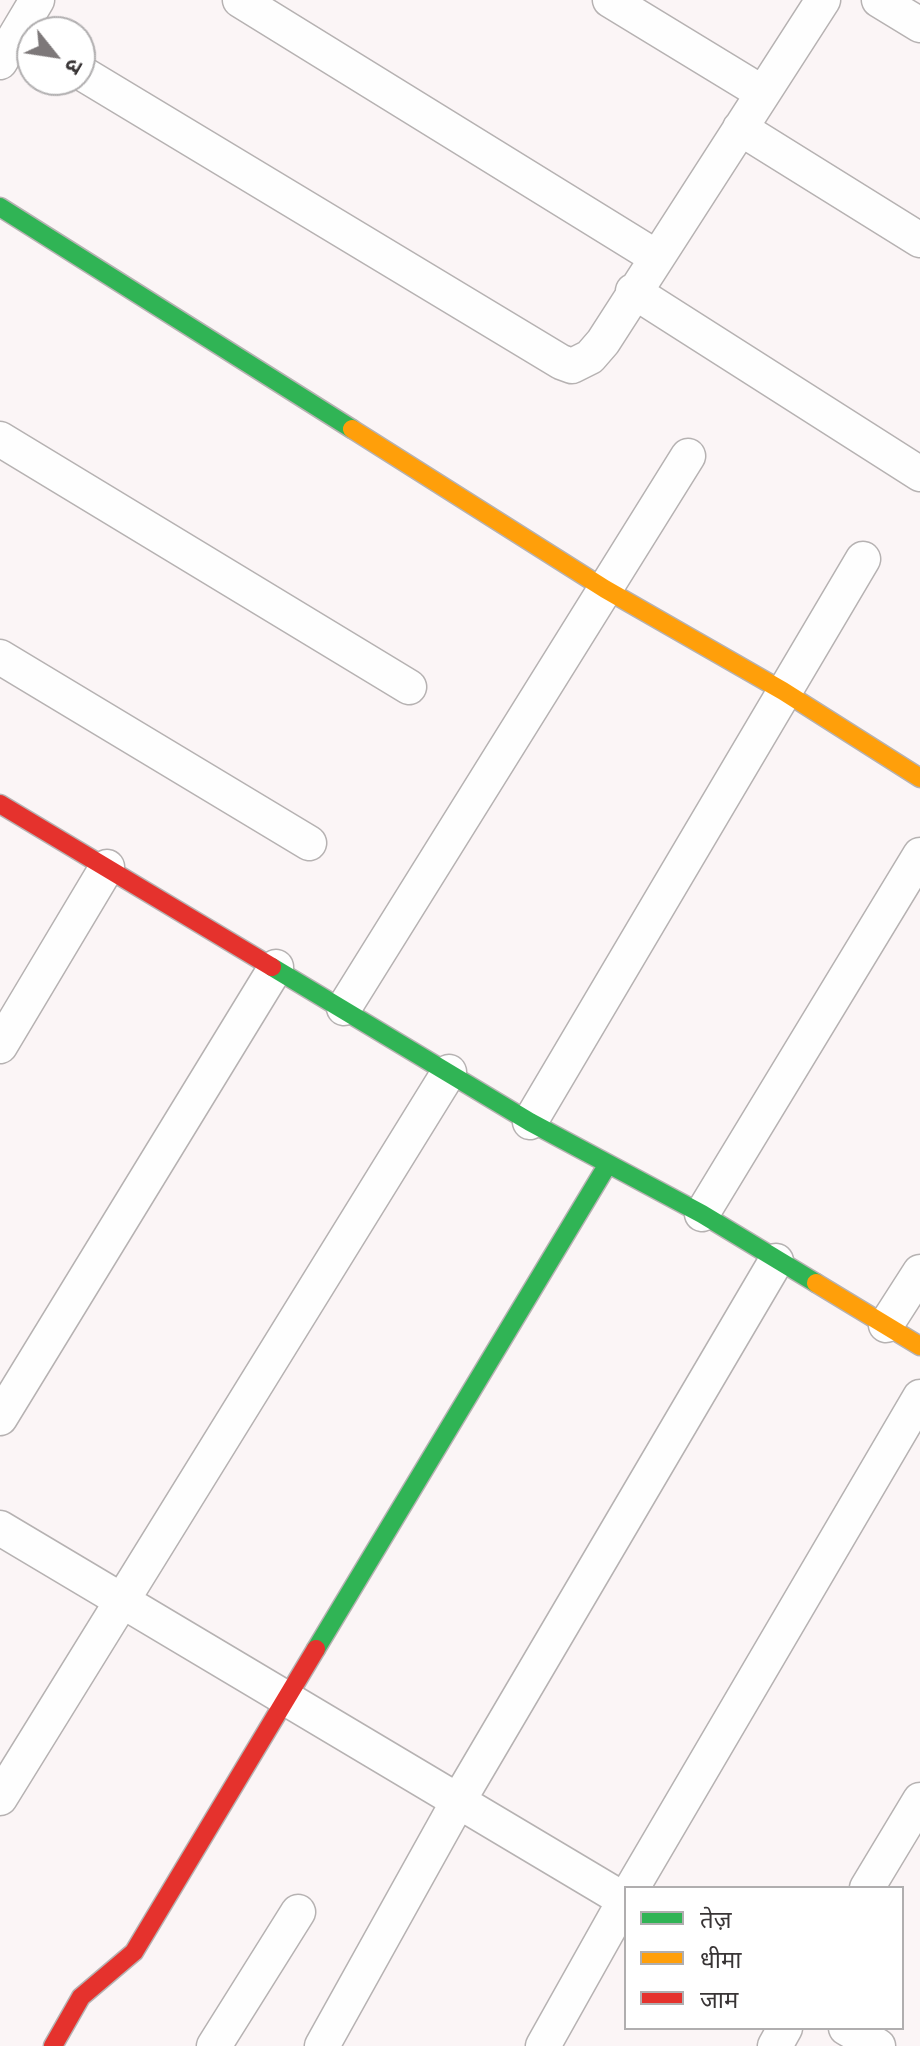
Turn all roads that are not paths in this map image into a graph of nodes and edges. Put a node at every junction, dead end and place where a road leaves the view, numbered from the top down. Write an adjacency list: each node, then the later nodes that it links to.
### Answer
1 (37, 0): 7 (street)
2 (240, 0): 13 (street)
3 (610, 0): 9 (street)
4 (823, 0): 9 (street)
5 (879, 0): 6 (street)
6 (920, 25)
7 (12, 40)
8 (96, 82): 14 (street)
9 (761, 92): 10 (street)
10 (740, 128): 12 (street); 13 (street)
11 (0, 207): 19 (street)
12 (920, 240)
13 (656, 257): 14 (street)
14 (633, 291): 17 (street)
15 (0, 439): 21 (street)
16 (688, 456): 19 (street)
17 (920, 474)
18 (863, 559): 22 (street)
19 (605, 589): 22 (street); 29 (street)
20 (0, 657): 25 (street)
21 (409, 687)
22 (783, 691): 23 (street); 32 (street)
23 (920, 778)
24 (0, 804): 27 (street)
25 (309, 843)
26 (920, 855): 34 (street)
27 (107, 867): 28 (street); 30 (street)
28 (276, 967): 29 (street); 40 (street)
29 (344, 1008): 31 (street)
30 (0, 1046)
31 (449, 1072): 32 (street); 42 (street)
32 (530, 1122): 33 (street)
33 (608, 1164): 34 (street); 43 (street)
34 (702, 1214): 35 (street)
35 (776, 1261): 37 (street); 45 (street)
36 (920, 1272): 37 (street)
37 (886, 1325): 38 (street)
38 (920, 1346)
39 (920, 1397): 47 (street)
40 (0, 1418)
41 (0, 1528): 42 (street)
42 (122, 1602): 43 (street); 44 (street)
43 (289, 1698): 45 (street); 53 (street)
44 (0, 1798)
45 (460, 1798): 49 (street); 55 (street)
46 (920, 1800): 48 (street)
47 (633, 1886)
48 (868, 1886)
49 (624, 1895)
50 (624, 1902): 56 (street)
51 (298, 1912): 54 (street)
52 (850, 2030): 57 (street)
53 (53, 2046)
54 (214, 2046)
55 (322, 2046)
56 (543, 2046)
57 (878, 2046)

